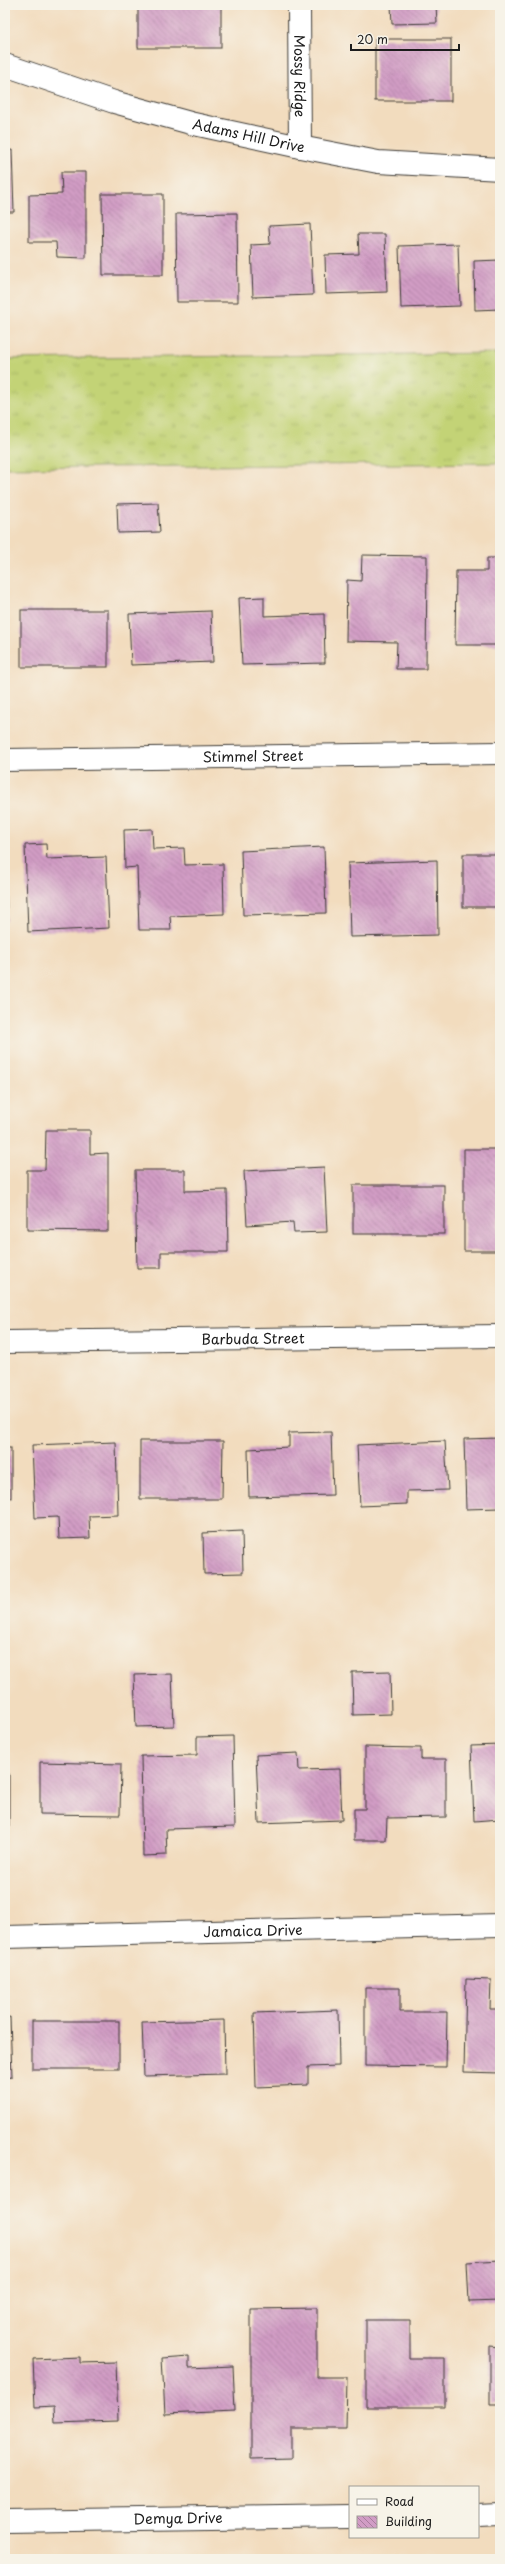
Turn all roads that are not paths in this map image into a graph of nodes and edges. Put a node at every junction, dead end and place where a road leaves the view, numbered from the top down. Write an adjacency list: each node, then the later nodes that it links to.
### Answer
1 (299, 5): 3 (street, Mossy Ridge)
2 (5, 65): 3 (street, Adams Hill Drive)
3 (300, 147): 4 (street, Adams Hill Drive)
4 (500, 169)
5 (500, 753): 6 (street, Stimmel Street)
6 (5, 760)
7 (500, 1336): 8 (street, Barbuda Street)
8 (5, 1342)
9 (500, 1925): 10 (street, Jamaica Drive)
10 (5, 1937)
11 (500, 2514): 12 (street)
12 (479, 2515)
13 (349, 2516): 14 (street, Demya Drive)
14 (5, 2521)

